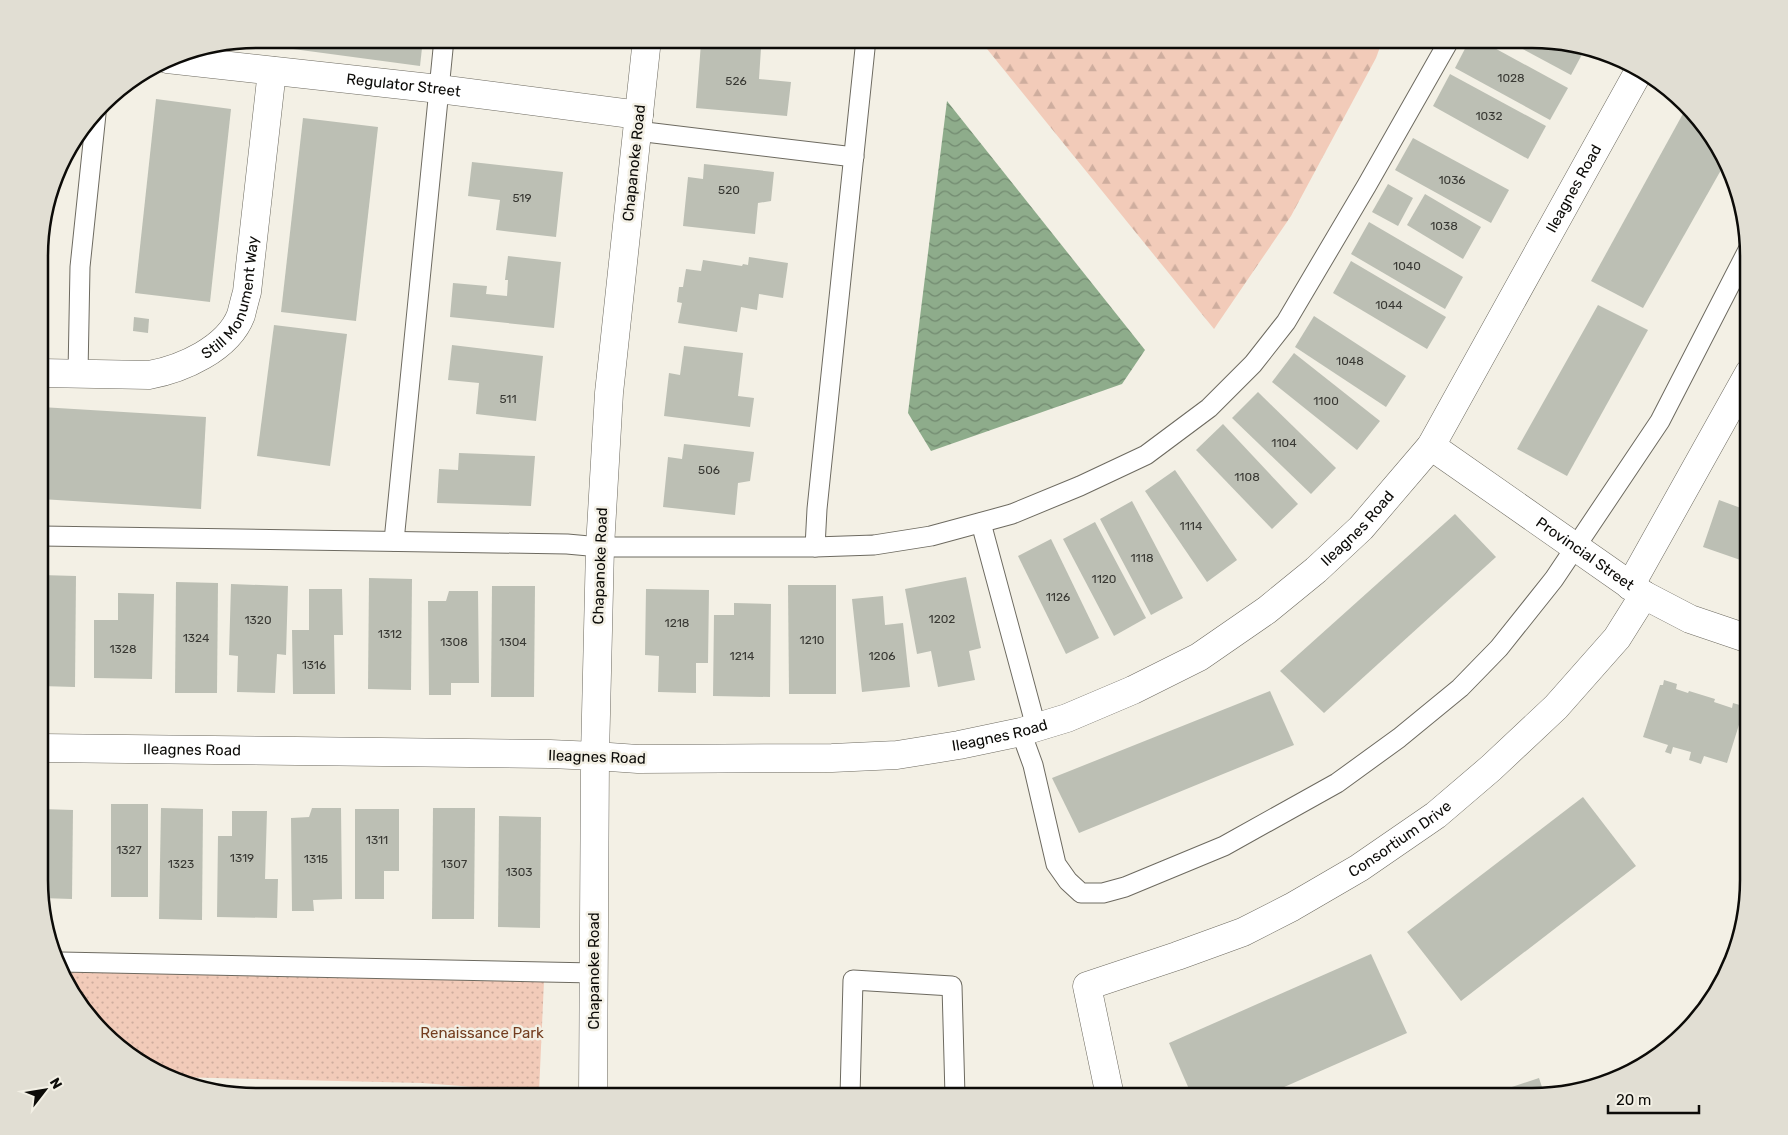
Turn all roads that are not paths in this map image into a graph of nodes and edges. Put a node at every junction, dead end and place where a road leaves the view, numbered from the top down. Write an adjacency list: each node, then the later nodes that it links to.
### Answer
1 (443, 48): 8 (lane)
2 (646, 48): 10 (street, Chapanoke Road)
3 (865, 48): 11 (lane)
4 (1445, 48): 17 (lane)
5 (183, 61): 6 (street, Regulator Street)
6 (272, 71): 8 (street, Regulator Street); 14 (street, Still Monument Way)
7 (1636, 75): 16 (street, Ileagnes Road)
8 (440, 90): 10 (street, Regulator Street); 19 (lane)
9 (95, 123): 14 (lane)
10 (638, 123): 11 (lane); 20 (street, Chapanoke Road)
11 (854, 157): 21 (lane)
12 (1740, 265): 22 (lane)
13 (48, 373): 14 (street, Still Monument Way)
14 (78, 373)
15 (1740, 390): 23 (street, Consortium Drive)
16 (1431, 446): 22 (street, Provincial Street); 25 (street, Ileagnes Road)
17 (981, 523): 21 (lane); 25 (lane)
18 (48, 536): 19 (lane)
19 (394, 541): 20 (lane)
20 (600, 547): 21 (lane); 27 (street, Chapanoke Road)
21 (815, 547)
22 (1575, 548): 23 (street, Provincial Street); 25 (lane)
23 (1637, 590): 24 (street, Provincial Street); 33 (street, Consortium Drive)
24 (1740, 636)
25 (1028, 729): 27 (street, Ileagnes Road)
26 (48, 748): 27 (street, Ileagnes Road)
27 (596, 756): 29 (street, Chapanoke Road)
28 (65, 962): 29 (lane)
29 (594, 973): 30 (street, Chapanoke Road)
30 (593, 1088)
31 (850, 1088): 32 (lane)
32 (955, 1088)
33 (1108, 1088)

